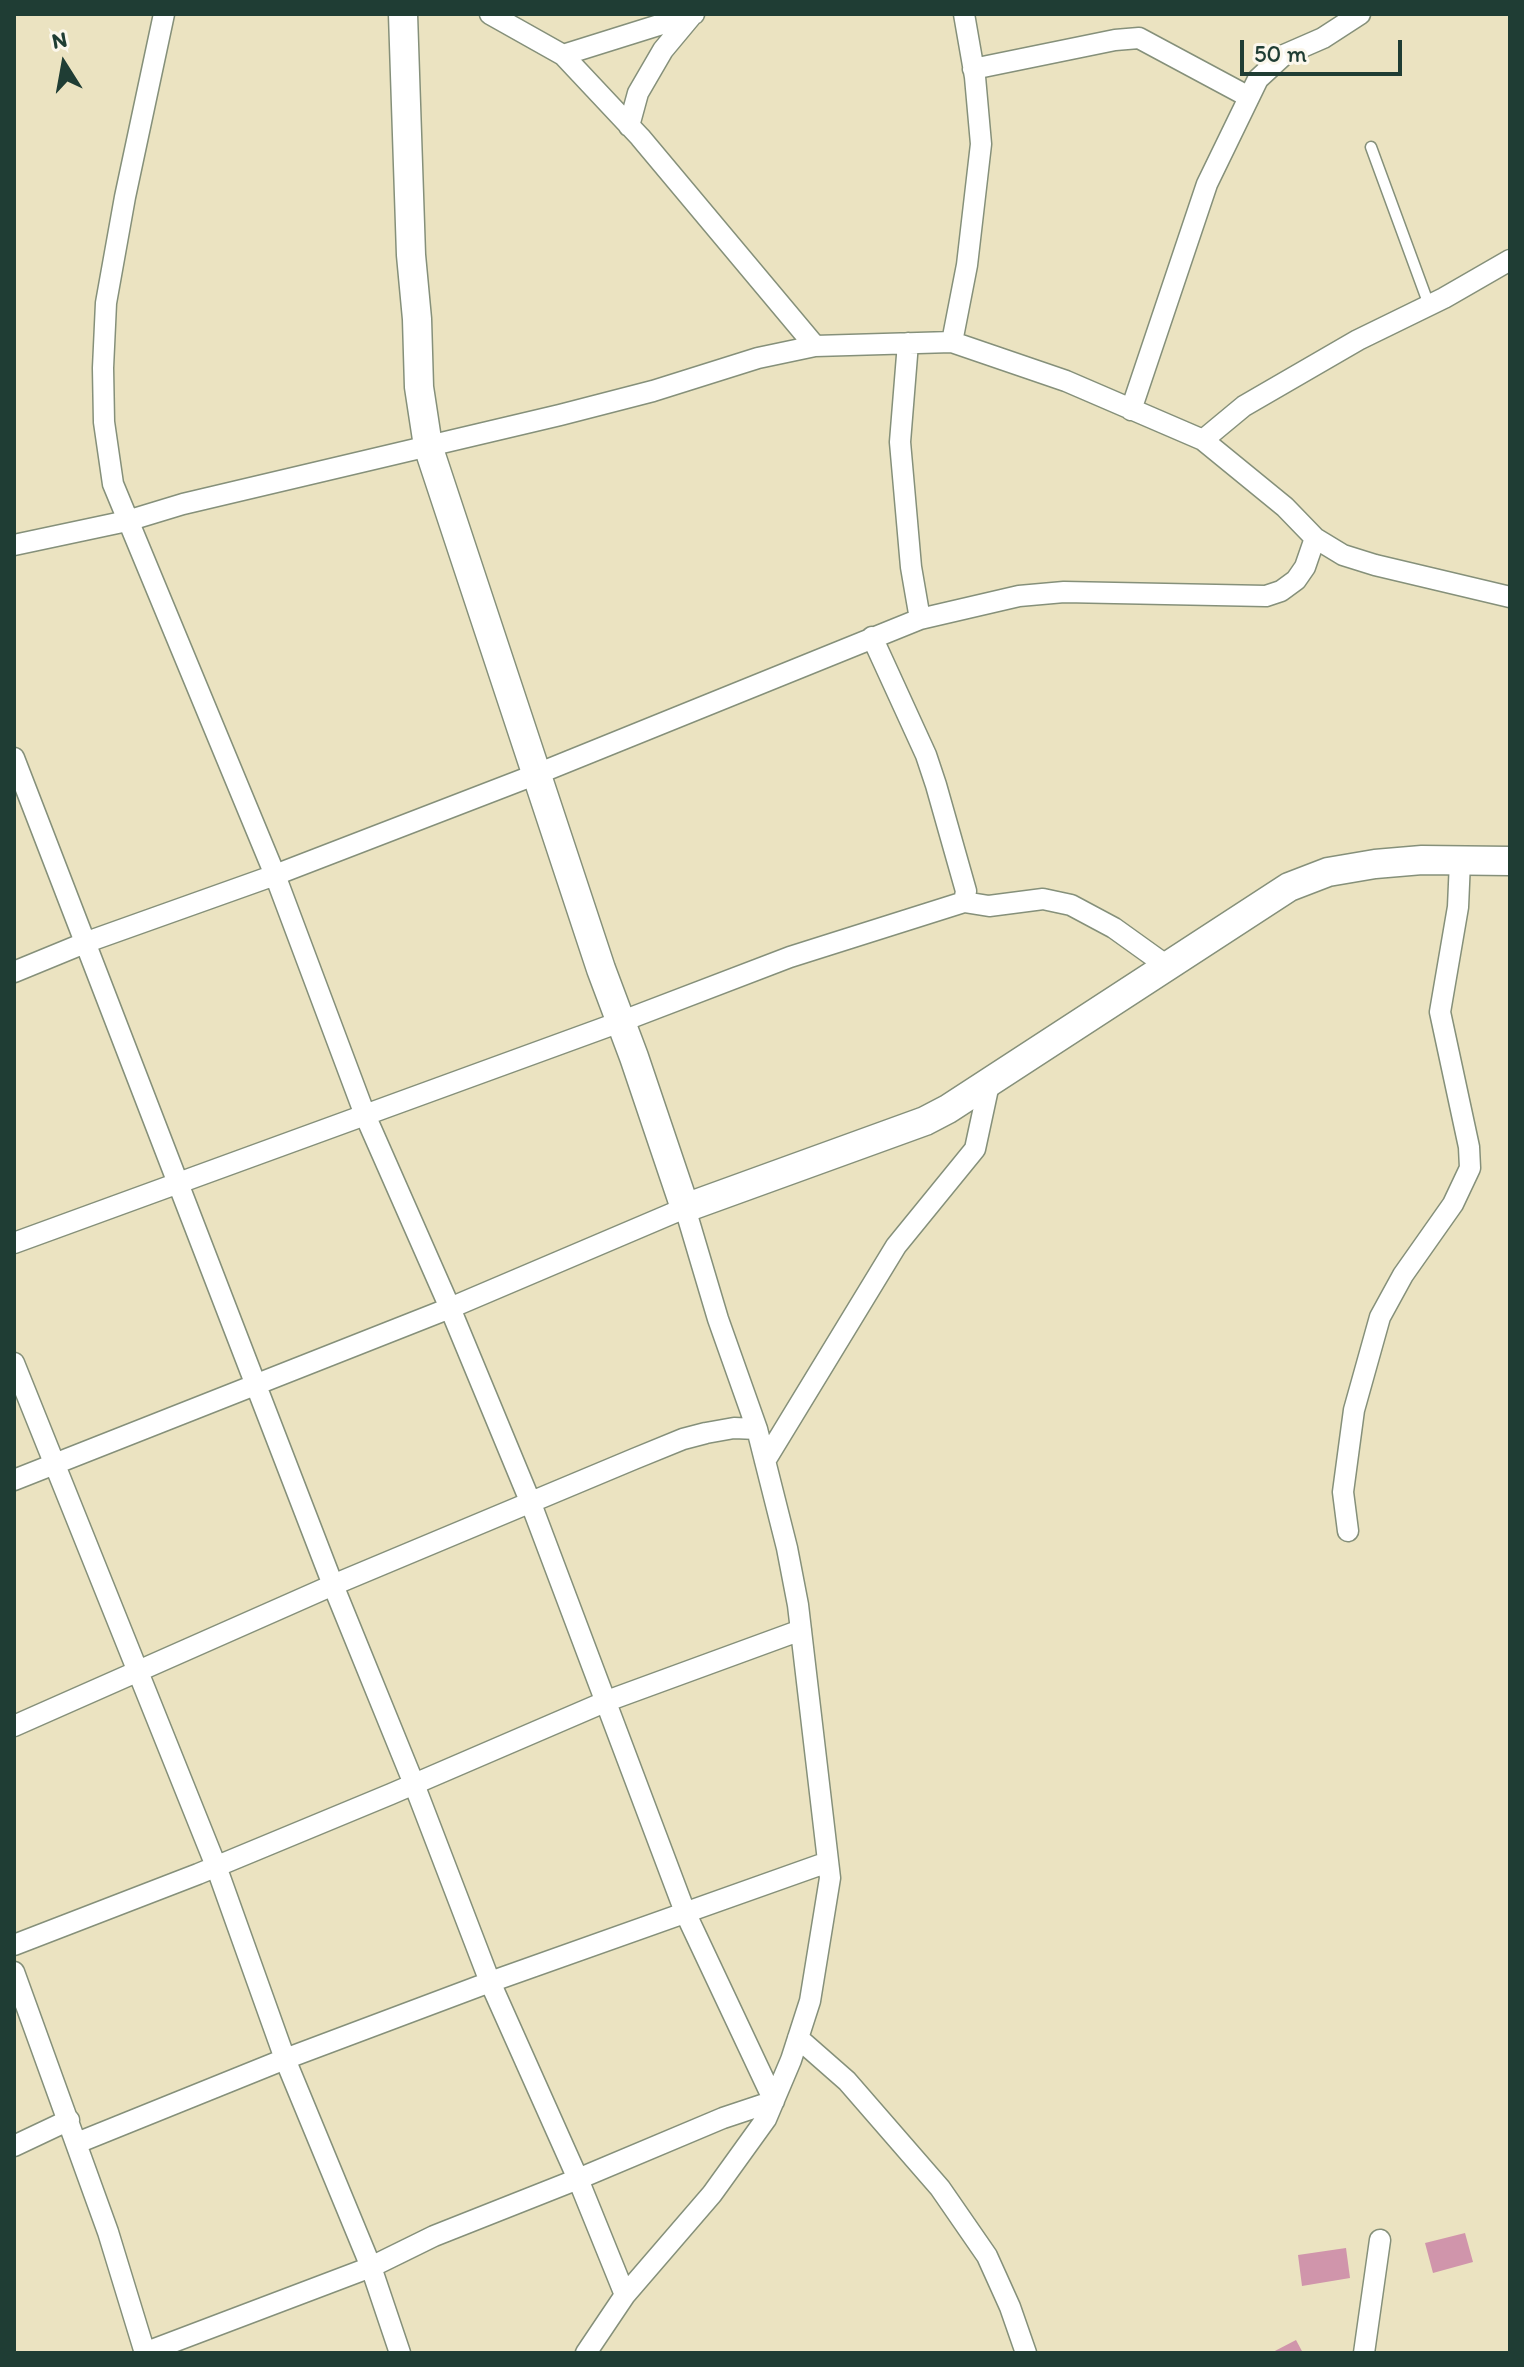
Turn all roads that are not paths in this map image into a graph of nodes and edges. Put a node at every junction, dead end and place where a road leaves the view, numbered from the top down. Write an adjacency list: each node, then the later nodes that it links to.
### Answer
1 (164, 14): 20 (street)
2 (403, 14): 19 (street)
3 (490, 14): 7 (street)
4 (694, 14): 7 (street); 10 (street)
5 (964, 14): 8 (street)
6 (1360, 14): 9 (street)
7 (563, 55): 10 (street)
8 (973, 69): 9 (street); 14 (street)
9 (1249, 97): 17 (street)
10 (629, 126): 16 (street)
11 (1371, 147): 13 (lane)
12 (1510, 260): 13 (street)
13 (1429, 305): 18 (street)
14 (952, 342): 15 (street); 17 (street)
15 (908, 343): 16 (street); 24 (street)
16 (815, 346): 19 (street)
17 (1131, 410): 18 (street)
18 (1203, 440): 21 (street)
19 (428, 446): 20 (street); 27 (street)
20 (127, 521): 22 (street); 30 (street)
21 (1315, 538): 23 (street); 24 (street)
22 (14, 545)
23 (1510, 597)
24 (920, 619): 25 (street)
25 (872, 637): 27 (street); 31 (street)
26 (14, 758): 32 (street)
27 (537, 774): 30 (street); 35 (street)
28 (1460, 861): 29 (street); 33 (street); 49 (street)
29 (1510, 861)
30 (275, 875): 32 (street); 37 (street)
31 (964, 902): 33 (street); 35 (street)
32 (87, 942): 34 (street); 38 (street)
33 (1167, 966): 36 (street)
34 (14, 972)
35 (620, 1022): 37 (street); 39 (street)
36 (989, 1084): 39 (street); 45 (street)
37 (365, 1115): 38 (street); 41 (street)
38 (177, 1182): 40 (street); 43 (street)
39 (685, 1208): 41 (street); 44 (street)
40 (14, 1243)
41 (450, 1308): 43 (street); 48 (street)
42 (14, 1363): 46 (street)
43 (257, 1382): 46 (street); 50 (street)
44 (757, 1429): 45 (street); 48 (street)
45 (765, 1461): 51 (street)
46 (53, 1463): 47 (street); 52 (street)
47 (14, 1480)
48 (530, 1501): 50 (street); 53 (street)
49 (1348, 1531)
50 (333, 1585): 52 (street); 55 (street)
51 (801, 1630): 53 (street); 56 (street)
52 (137, 1670): 54 (street); 57 (street)
53 (607, 1701): 55 (street); 58 (street)
54 (14, 1726)
55 (414, 1784): 57 (street); 61 (street)
56 (828, 1862): 58 (street); 62 (street)
57 (216, 1866): 59 (street); 63 (street)
58 (685, 1912): 61 (street); 64 (street)
59 (14, 1945)
60 (14, 1972): 65 (street)
61 (490, 1982): 63 (street); 68 (street)
62 (798, 2038): 64 (street); 75 (street)
63 (285, 2059): 66 (street); 70 (street)
64 (774, 2101): 68 (street); 71 (street)
65 (69, 2120): 66 (street); 67 (street)
66 (77, 2143): 72 (street)
67 (14, 2146)
68 (578, 2179): 70 (street); 71 (street)
69 (1380, 2240): 76 (street)
70 (371, 2267): 72 (street); 73 (street)
71 (625, 2295): 74 (street)
72 (145, 2353)
73 (400, 2353)
74 (586, 2353)
75 (1026, 2353)
76 (1364, 2353)

